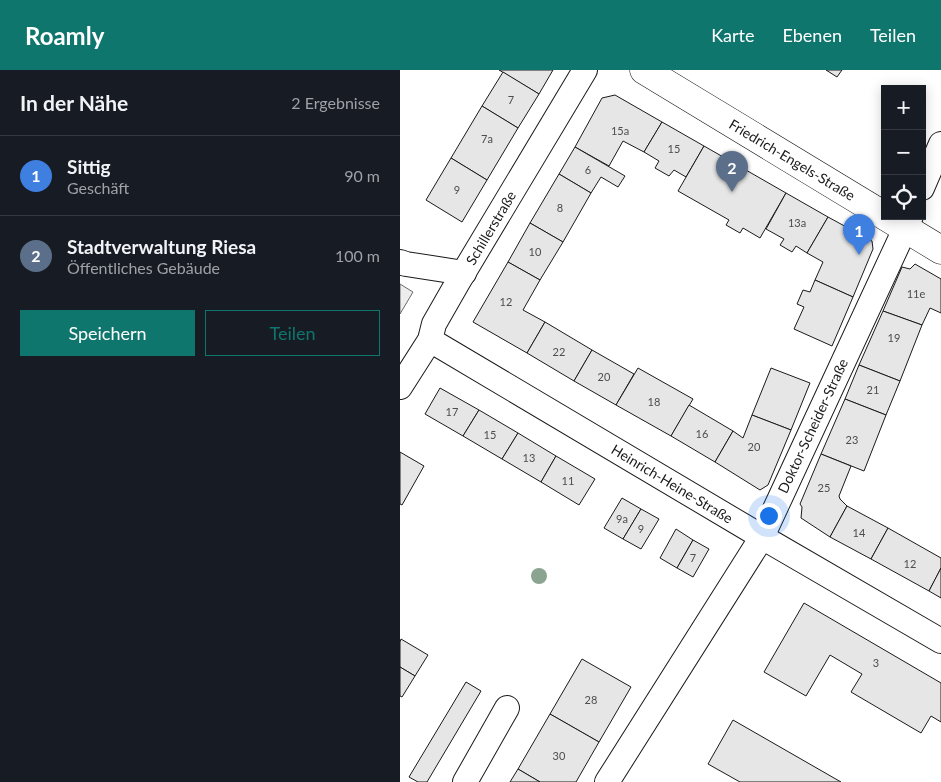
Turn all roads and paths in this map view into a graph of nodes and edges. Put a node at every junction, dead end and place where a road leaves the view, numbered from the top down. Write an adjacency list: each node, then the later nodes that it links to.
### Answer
1 (585, 70): 8 (street, Schillerstraße)
2 (644, 70): 5 (main road, Friedrich-Engels-Straße)
3 (941, 144): 4 (street)
4 (926, 179)
5 (908, 223): 6 (main road, Friedrich-Engels-Straße); 11 (street, Doktor-Scheider-Straße)
6 (941, 250)
7 (402, 266): 8 (street)
8 (464, 273): 9 (street, Schillerstraße)
9 (430, 340): 10 (street, Schillerstraße); 11 (street, Heinrich-Heine-Straße)
10 (400, 387)
11 (762, 537): 12 (street, Heinrich-Heine-Straße); 15 (street, Doktor-Scheider-Straße)
12 (941, 640)
13 (507, 708): 14 (street)
14 (465, 782)
15 (608, 782)

